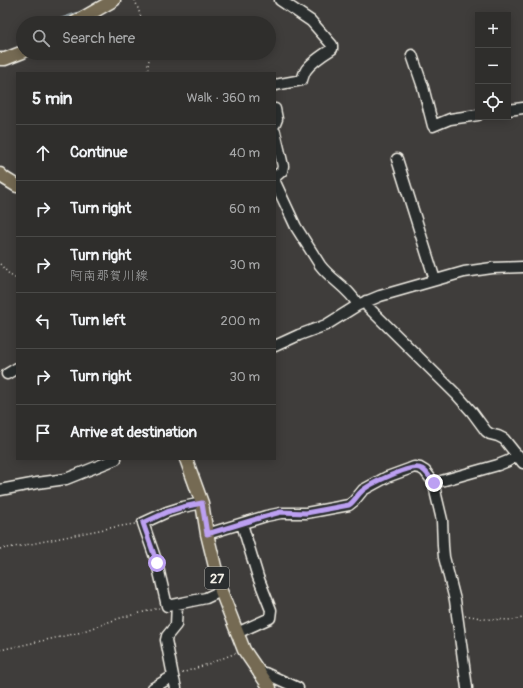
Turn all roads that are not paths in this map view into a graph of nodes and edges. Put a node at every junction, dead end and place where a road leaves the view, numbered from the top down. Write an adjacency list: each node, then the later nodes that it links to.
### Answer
1 (114, 0): 3 (main road)
2 (280, 0): 7 (street)
3 (86, 16)
4 (16, 55): 6 (main road)
5 (412, 55): 10 (street)
6 (0, 59)
7 (276, 85)
8 (523, 108): 9 (street)
9 (511, 110)
10 (475, 115)
11 (276, 136): 14 (street)
12 (397, 160): 18 (street)
13 (0, 174): 16 (main road)
14 (276, 176)
15 (276, 184): 19 (street)
16 (16, 185)
17 (523, 267): 18 (street)
18 (435, 280): 19 (street)
19 (362, 303): 20 (street); 23 (street)
20 (276, 346)
21 (16, 369): 22 (street)
22 (7, 374)
23 (520, 459): 26 (street)
24 (114, 460): 27 (street)
25 (186, 460): 28 (main road, 27)
26 (434, 483): 29 (street); 40 (street)
27 (0, 490)
28 (202, 503): 30 (main road, 27); 32 (street)
29 (242, 524): 30 (street); 33 (street)
30 (207, 534): 31 (main road, 27)
31 (220, 591): 32 (street); 33 (main road, 27)
32 (172, 605): 35 (street)
33 (237, 633): 34 (main road, 27)
34 (259, 674): 38 (main road, 27); 39 (street)
35 (173, 676): 36 (street); 37 (street)
36 (153, 688)
37 (176, 688)
38 (270, 688)
39 (298, 688)
40 (467, 688)

